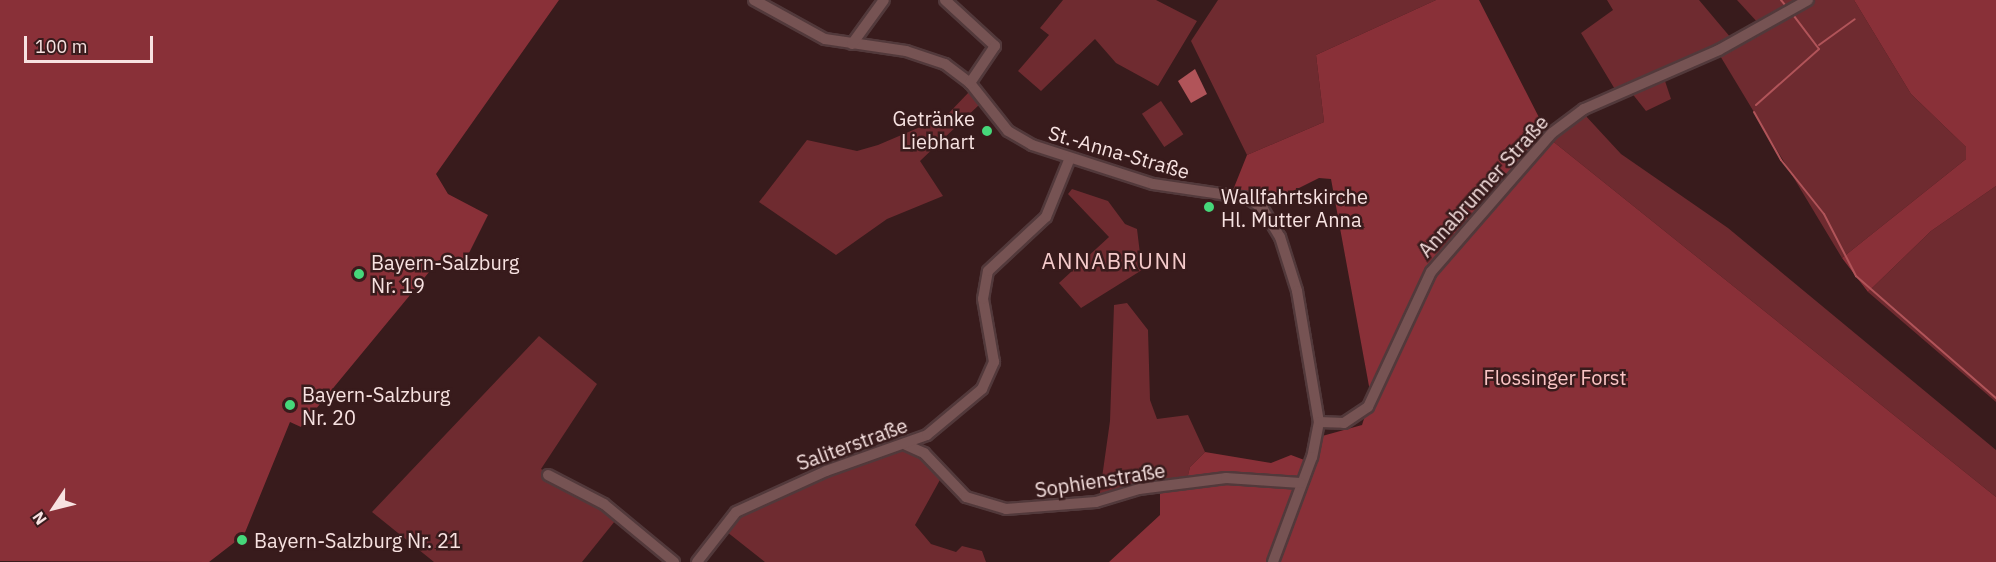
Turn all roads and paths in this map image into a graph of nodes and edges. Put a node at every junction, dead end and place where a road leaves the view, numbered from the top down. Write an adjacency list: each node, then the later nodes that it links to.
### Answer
1 (754, 0): 5 (street, St.-Anna-Straße)
2 (884, 0): 5 (street)
3 (945, 0): 6 (street)
4 (1808, 0): 8 (street, Annabrunner Straße)
5 (852, 44): 6 (street, St.-Anna-Straße)
6 (970, 83): 7 (street, St.-Anna-Straße)
7 (1070, 158): 8 (street, St.-Anna-Straße); 9 (street, Saliterstraße)
8 (1319, 422): 13 (street)
9 (927, 435): 10 (street, Saliterstraße); 11 (street)
10 (906, 445): 11 (street, Sophienstraße); 15 (street, Saliterstraße)
11 (924, 453): 13 (street, Sophienstraße)
12 (548, 475): 14 (street)
13 (1301, 483): 16 (street)
14 (674, 562)
15 (698, 562)
16 (1273, 562)

